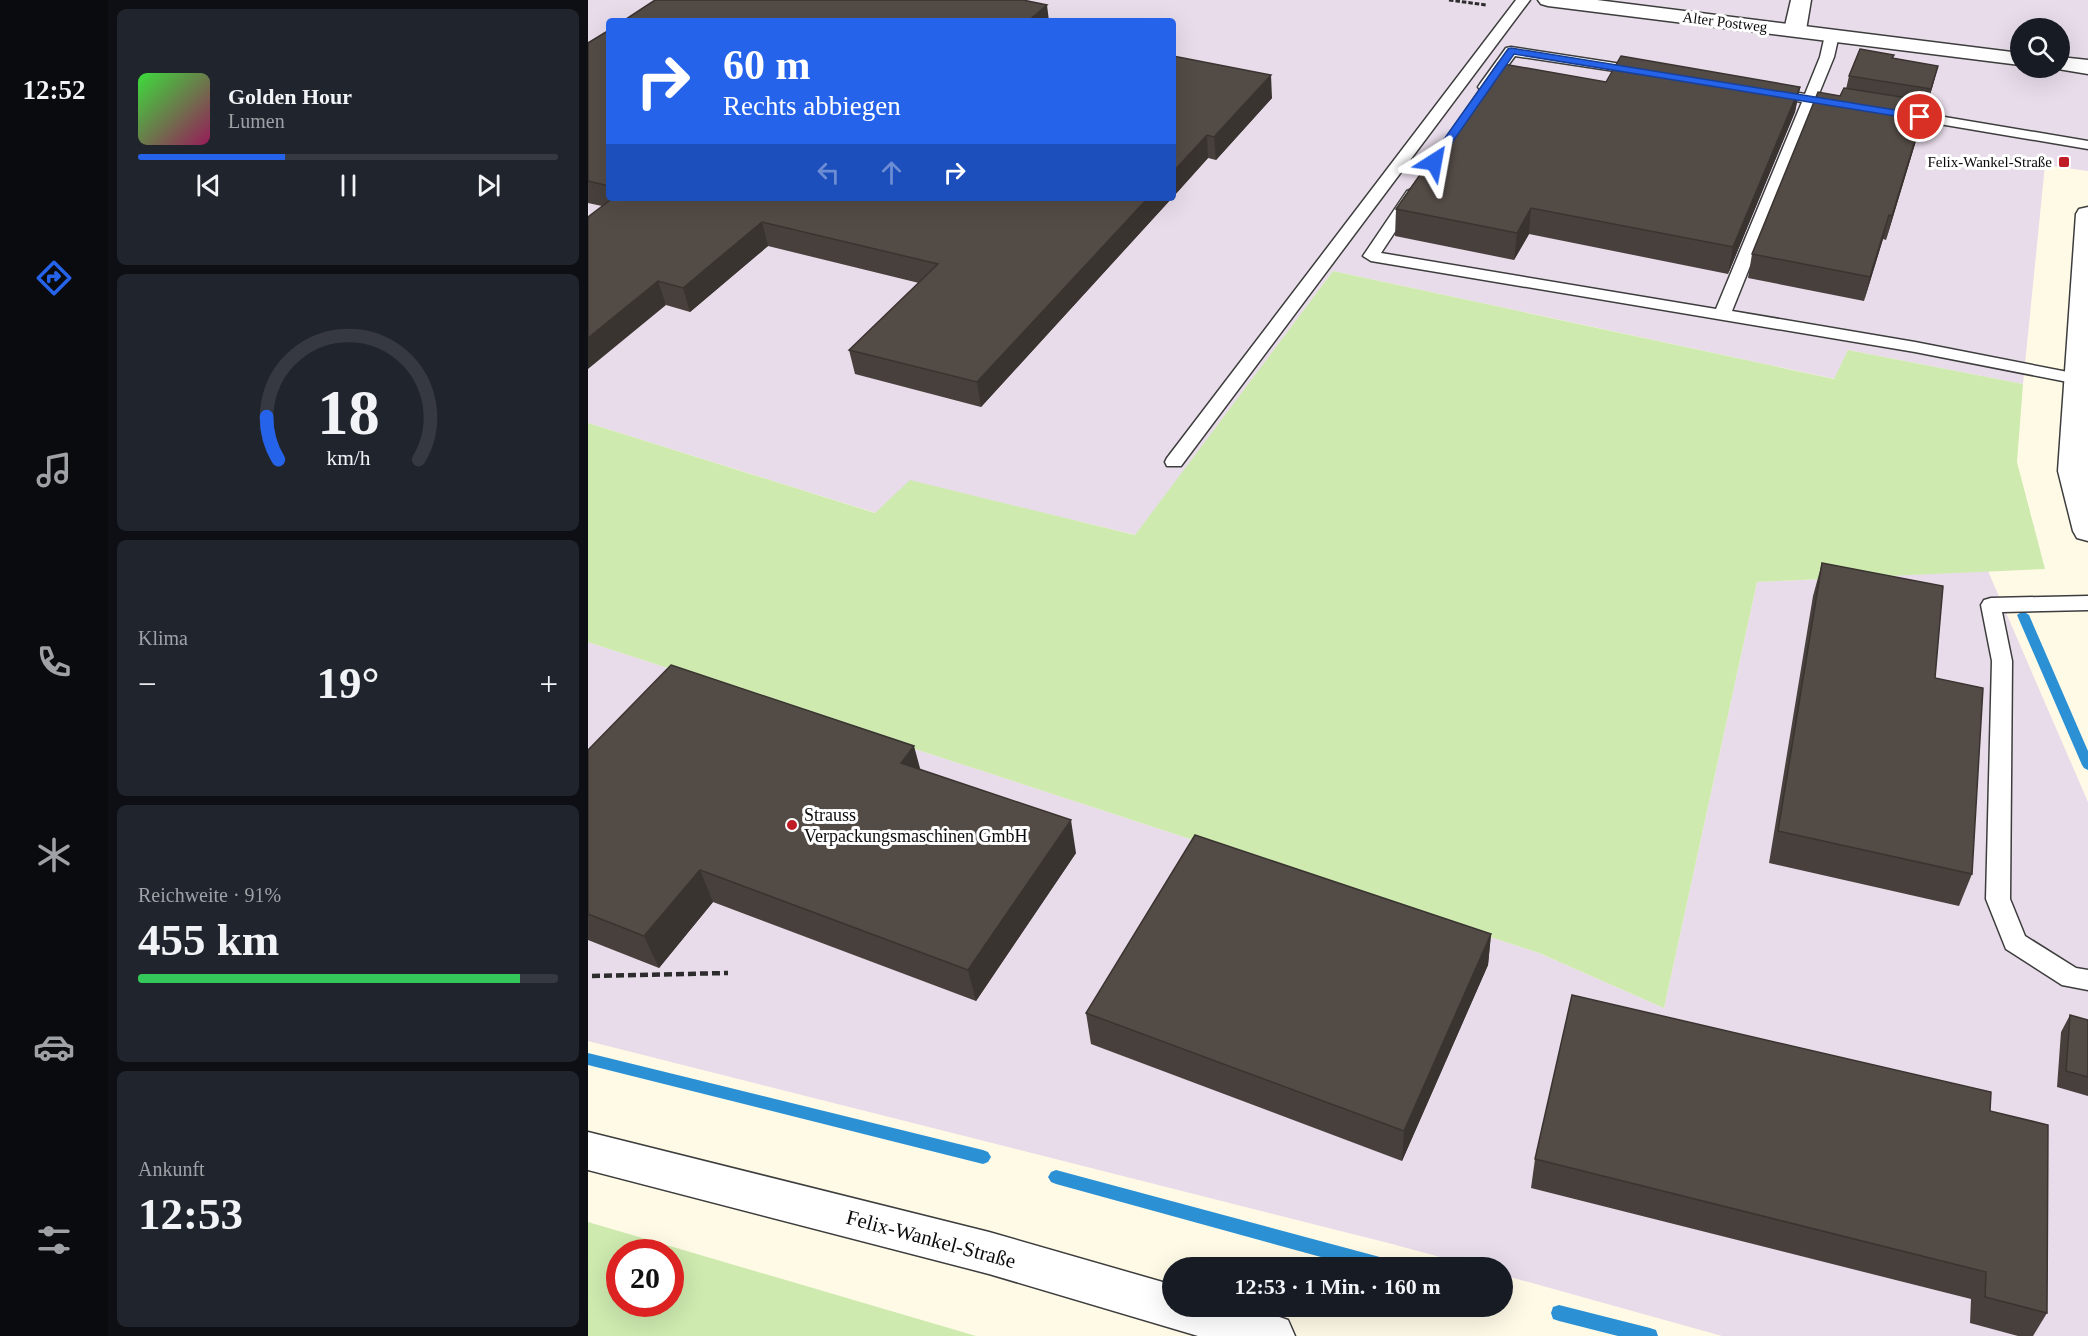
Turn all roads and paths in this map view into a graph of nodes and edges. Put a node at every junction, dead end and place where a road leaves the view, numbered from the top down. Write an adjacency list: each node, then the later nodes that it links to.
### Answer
1 (1523, 0): 20 (lane)
2 (1548, 0): 4 (street, Alter Postweg)
3 (1801, 0): 4 (street)
4 (1795, 30): 5 (street, Alter Postweg)
5 (1832, 35): 6 (street, Alter Postweg); 12 (lane)
6 (2010, 57)
7 (2070, 64): 8 (street)
8 (2088, 67)
9 (1660, 74): 11 (lane)
10 (1752, 89): 12 (lane)
11 (1478, 96)
12 (1810, 98): 13 (lane); 18 (lane)
13 (1856, 106)
14 (1879, 110): 15 (lane)
15 (2088, 145)
16 (1421, 180): 18 (lane)
17 (2088, 214): 19 (street)
18 (1722, 315): 19 (lane)
19 (2078, 379): 21 (street)
20 (1174, 462)
21 (2088, 531)
22 (2088, 603): 25 (lane)
23 (728, 972): 24 (path)
24 (592, 976)
25 (2088, 980)
26 (588, 1151): 27 (street, Felix-Wankel-Straße)
27 (1272, 1336)

